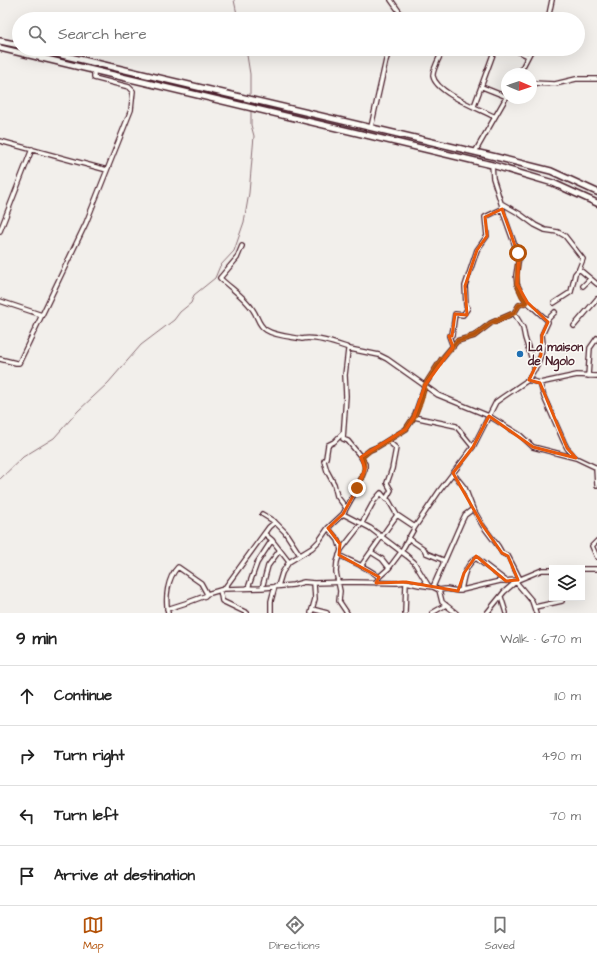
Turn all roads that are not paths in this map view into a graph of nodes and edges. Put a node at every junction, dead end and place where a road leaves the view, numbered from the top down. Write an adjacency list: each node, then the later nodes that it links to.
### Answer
1 (391, 0): 3 (street)
2 (552, 0): 4 (street)
3 (400, 12)
4 (549, 12)
5 (0, 41): 6 (highway)
6 (12, 44)
7 (0, 48): 8 (highway)
8 (12, 51)
9 (34, 56): 16 (highway)
10 (66, 56): 24 (highway)
11 (387, 56): 24 (street)
12 (440, 56): 22 (street)
13 (493, 56): 19 (street)
14 (528, 56): 15 (street)
15 (522, 68)
16 (94, 70): 28 (highway); 29 (street)
17 (597, 79): 18 (street)
18 (537, 83)
19 (482, 87): 20 (street); 22 (street)
20 (501, 95)
21 (503, 104): 23 (street)
22 (474, 106): 23 (street)
23 (495, 117): 27 (street)
24 (372, 127): 27 (highway)
25 (0, 141): 26 (street)
26 (32, 149): 29 (street); 34 (street)
27 (475, 152): 30 (highway)
28 (492, 165): 31 (street); 32 (highway)
29 (107, 170): 46 (street)
30 (597, 192)
31 (501, 203): 33 (street); 36 (street)
32 (597, 203)
33 (502, 209): 42 (street); 50 (street)
34 (0, 231)
35 (242, 246): 51 (street)
36 (580, 269): 37 (street); 43 (street)
37 (590, 279): 38 (street); 39 (street)
38 (597, 284)
39 (583, 286)
40 (597, 299): 48 (street)
41 (0, 301): 46 (street)
42 (527, 302): 45 (street); 47 (street)
43 (554, 303)
44 (555, 312): 47 (street)
45 (514, 313): 50 (street); 53 (street)
46 (42, 315): 52 (street)
47 (548, 320): 53 (street)
48 (574, 326)
49 (597, 338): 54 (street)
50 (453, 347): 58 (street)
51 (350, 349): 58 (street); 61 (street)
52 (0, 359)
53 (535, 370): 56 (street)
54 (588, 376): 55 (street); 57 (street)
55 (597, 376)
56 (528, 380): 57 (street); 59 (street)
57 (540, 383): 65 (street)
58 (425, 385): 59 (street); 60 (street)
59 (488, 416): 63 (street); 65 (street)
60 (414, 417): 62 (street); 63 (street)
61 (343, 433): 64 (street); 70 (street)
62 (389, 440): 64 (street); 69 (street)
63 (473, 447): 67 (street)
64 (362, 457): 70 (street)
65 (576, 458): 66 (street)
66 (597, 468): 68 (street)
67 (453, 473): 71 (street); 77 (street)
68 (597, 485)
69 (386, 499): 74 (street); 76 (street)
70 (346, 508): 73 (street)
71 (473, 508): 92 (street); 99 (street)
72 (262, 514): 75 (street)
73 (343, 514): 76 (street); 78 (street)
74 (398, 515): 77 (street); 80 (street)
75 (275, 522): 79 (street); 88 (street)
76 (362, 524): 80 (street); 85 (street)
77 (415, 527): 81 (street)
78 (328, 528): 85 (street); 88 (street)
79 (265, 534): 82 (street); 110 (street)
80 (381, 536): 86 (street); 87 (street)
81 (408, 538): 87 (street); 92 (street)
82 (272, 540): 84 (street); 108 (street)
83 (597, 541): 90 (street)
84 (279, 550): 91 (street); 109 (street)
85 (341, 550): 89 (street)
86 (371, 552): 93 (street); 94 (street)
87 (401, 552): 94 (street); 105 (street)
88 (300, 555): 91 (street)
89 (339, 555): 93 (street); 101 (street)
90 (597, 557)
91 (290, 562): 106 (street)
92 (443, 562): 107 (street)
93 (361, 566): 98 (street)
94 (389, 568): 98 (street)
95 (585, 569): 97 (street)
96 (549, 570): 99 (street)
97 (597, 570)
98 (378, 576): 104 (street)
99 (518, 580): 100 (street); 114 (street); 117 (street)
100 (506, 581): 112 (street); 112 (street)
101 (338, 582): 103 (street); 104 (street); 124 (street)
102 (406, 582): 104 (street); 105 (street); 125 (street)
103 (314, 583): 106 (street); 118 (street)
104 (376, 583)
105 (428, 585): 107 (street)
106 (276, 586): 109 (street); 121 (street)
107 (433, 586): 111 (street)
108 (248, 588): 109 (street); 110 (street)
109 (262, 588)
110 (222, 589): 113 (street); 120 (street)
111 (439, 590): 112 (street); 116 (street)
112 (461, 591)
113 (207, 594): 119 (street); 119 (street)
114 (501, 597): 128 (street); 129 (street)
115 (562, 601): 117 (street)
116 (446, 605): 126 (street); 127 (street)
117 (535, 607): 130 (street)
118 (312, 608): 122 (street); 123 (street)
119 (167, 611)
120 (247, 613)
121 (271, 613)
122 (311, 613)
123 (327, 613)
124 (347, 613)
125 (405, 613)
126 (432, 613)
127 (456, 613)
128 (488, 613)
129 (506, 613)
130 (536, 613)

